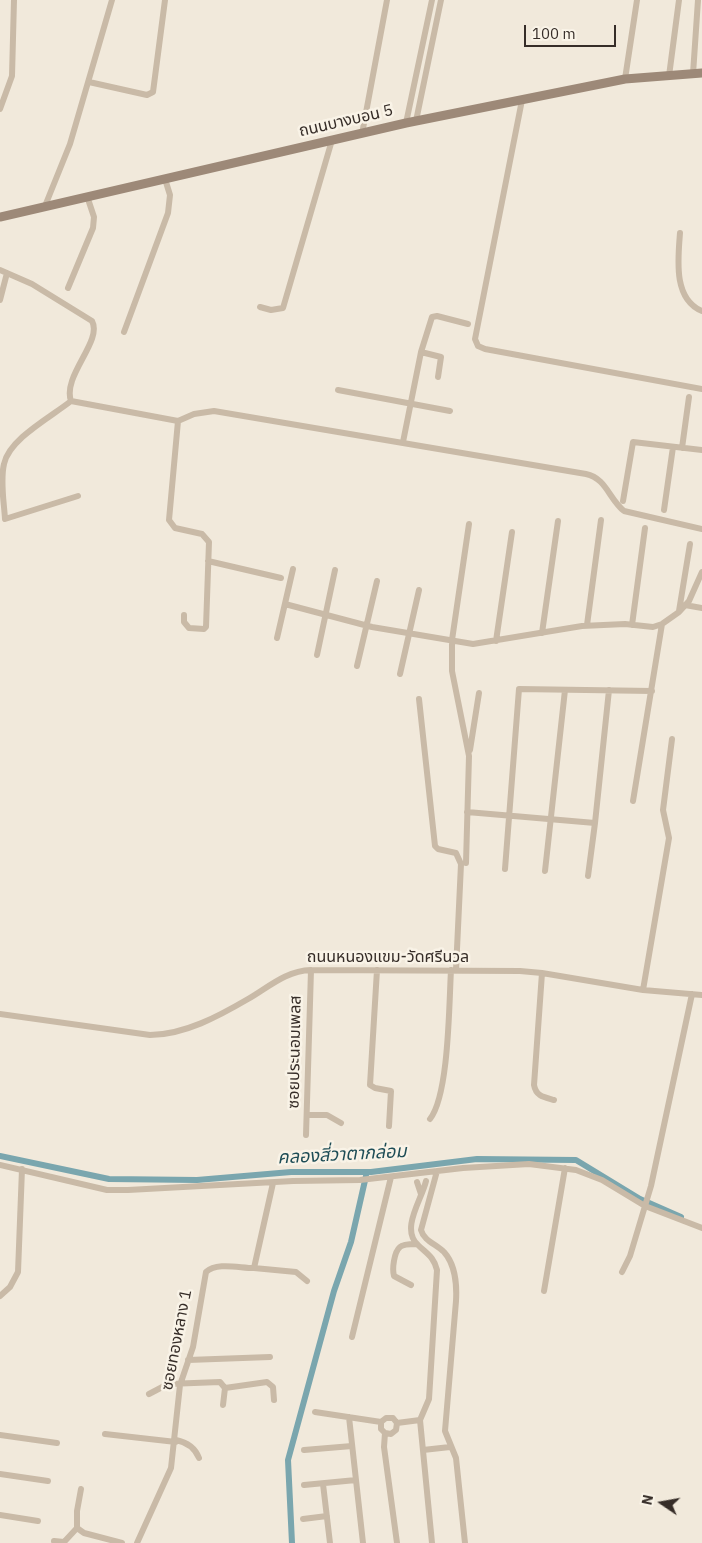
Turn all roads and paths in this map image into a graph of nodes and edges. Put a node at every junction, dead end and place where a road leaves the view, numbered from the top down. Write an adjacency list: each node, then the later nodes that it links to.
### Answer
1 (14, 0): 17 (street)
2 (112, 0): 15 (street)
3 (165, 0): 15 (street)
4 (388, 0): 19 (street)
5 (432, 0): 10 (street)
6 (441, 0): 11 (street)
7 (637, 0): 14 (street)
8 (679, 0): 13 (street)
9 (698, 0): 12 (street)
10 (422, 50): 11 (street); 18 (street)
11 (430, 52): 18 (street)
12 (698, 74): 13 (main road, ถนนบางบอน 5)
13 (669, 76): 14 (main road, ถนนบางบอน 5)
14 (625, 79): 16 (main road, ถนนบางบอน 5)
15 (88, 82): 23 (street)
16 (522, 100): 18 (main road, ถนนบางบอน 5); 31 (street)
17 (0, 109)
18 (411, 122): 19 (main road, ถนนบางบอน 5)
19 (362, 134): 20 (main road, ถนนบางบอน 5)
20 (332, 140): 21 (main road, ถนนบางบอน 5); 29 (street)
21 (165, 179): 22 (main road, ถนนบางบอน 5); 32 (street)
22 (86, 196): 23 (main road, ถนนบางบอน 5); 27 (street)
23 (45, 206): 24 (main road, ถนนบางบอน 5)
24 (0, 217)
25 (680, 233): 30 (street)
26 (3, 271): 28 (street); 38 (street)
27 (68, 288)
28 (0, 300)
29 (260, 307)
30 (702, 312)
31 (472, 325): 33 (street); 35 (street)
32 (124, 332)
33 (421, 352): 34 (street); 39 (street)
34 (438, 377)
35 (702, 389)
36 (338, 390): 39 (street)
37 (689, 397): 44 (street)
38 (71, 401): 41 (street); 46 (street)
39 (410, 404): 40 (street); 42 (street)
40 (450, 412)
41 (175, 420): 42 (street); 56 (street)
42 (404, 442): 53 (street)
43 (672, 447): 44 (street); 47 (street); 48 (street)
44 (682, 448): 45 (street)
45 (702, 450)
46 (78, 496)
47 (624, 501)
48 (664, 510)
49 (601, 520): 71 (street)
50 (558, 521): 74 (street)
51 (469, 524): 76 (street)
52 (645, 528): 69 (street)
53 (702, 529)
54 (512, 532): 77 (street)
55 (690, 544): 66 (street)
56 (208, 561): 60 (street); 68 (street)
57 (293, 569): 63 (street)
58 (335, 570): 67 (street)
59 (702, 572): 64 (street)
60 (281, 578)
61 (377, 580): 72 (street)
62 (419, 590): 73 (street)
63 (285, 604): 67 (street); 75 (street)
64 (685, 605): 65 (street); 66 (street)
65 (702, 608)
66 (679, 612): 70 (street)
67 (326, 614): 72 (street); 78 (street)
68 (184, 615)
69 (632, 624): 70 (street); 71 (street)
70 (662, 624): 83 (street)
71 (587, 625): 74 (street)
72 (367, 626): 73 (street); 79 (street)
73 (409, 633): 76 (street); 80 (street)
74 (542, 633): 77 (street)
75 (277, 638)
76 (452, 640): 77 (street); 87 (street)
77 (496, 641)
78 (317, 655)
79 (358, 666)
80 (400, 674)
81 (565, 690): 82 (street); 90 (street); 91 (street)
82 (609, 690): 83 (street); 92 (street)
83 (652, 691): 88 (street)
84 (479, 693): 87 (street)
85 (419, 699): 99 (street)
86 (672, 739): 101 (street)
87 (469, 756): 89 (street)
88 (634, 801)
89 (467, 812): 90 (street); 93 (street)
90 (509, 816): 91 (street); 94 (street)
91 (552, 820): 92 (street); 95 (street)
92 (595, 823): 96 (street)
93 (466, 863)
94 (505, 869)
95 (545, 871)
96 (588, 876)
97 (311, 970): 98 (street, ถนนหนองแขม-วัดศรีนวล); 104 (street, ถนนหนองแขม-วัดศรีนวล); 106 (street, ซอยประนอมเพลส)
98 (377, 970): 99 (street, ถนนหนองแขม-วัดศรีนวล); 109 (street)
99 (454, 970): 100 (street, ถนนหนองแขม-วัดศรีนวล); 107 (street)
100 (542, 973): 101 (street, ถนนหนองแขม-วัดศรีนวล); 105 (street)
101 (643, 990): 102 (street, ถนนหนองแขม-วัดศรีนวล)
102 (692, 994): 103 (street, ถนนหนองแขม-วัดศรีนวล); 120 (street)
103 (702, 995)
104 (0, 1014)
105 (554, 1100)
106 (308, 1115): 108 (street); 110 (street, ซอยประนอมเพลส)
107 (430, 1119)
108 (341, 1123)
109 (389, 1126)
110 (306, 1135)
111 (0, 1165): 113 (street)
112 (565, 1168): 114 (street); 120 (street); 127 (street)
113 (22, 1169): 118 (street); 128 (street)
114 (437, 1171): 116 (street); 148 (street)
115 (391, 1176): 117 (street); 118 (street); 129 (street)
116 (426, 1177): 117 (street); 119 (street)
117 (417, 1178): 119 (street)
118 (273, 1183): 123 (street)
119 (421, 1194): 122 (street)
120 (646, 1203): 121 (street); 124 (street)
121 (702, 1228)
122 (416, 1244): 126 (street); 139 (street)
123 (254, 1268): 125 (street, ซอยทองหลาง 1); 131 (street, ซอยทองหลาง 1)
124 (622, 1272)
125 (307, 1281)
126 (410, 1285)
127 (544, 1291)
128 (0, 1296)
129 (352, 1337)
130 (270, 1357): 131 (street)
131 (188, 1360): 132 (street, ซอยทองหลาง 1)
132 (180, 1385): 133 (street); 134 (street); 145 (street, ซอยทองหลาง 1)
133 (225, 1388): 135 (street); 136 (street)
134 (149, 1394)
135 (274, 1400)
136 (223, 1405)
137 (315, 1412): 138 (street)
138 (349, 1417): 140 (street); 147 (street)
139 (420, 1420): 141 (street); 150 (street)
140 (381, 1422): 141 (street); 143 (street)
141 (397, 1423): 143 (street)
142 (105, 1434): 145 (street)
143 (385, 1434): 168 (street)
144 (0, 1435): 146 (street)
145 (176, 1441): 151 (street); 165 (street, ซอยทองหลาง 1)
146 (56, 1443)
147 (352, 1446): 149 (street); 153 (street)
148 (450, 1447): 150 (street); 170 (street)
149 (304, 1450)
150 (423, 1450): 169 (street)
151 (199, 1458)
152 (0, 1474): 154 (street)
153 (356, 1480): 155 (street); 167 (street)
154 (48, 1481)
155 (323, 1484): 156 (street); 159 (street)
156 (304, 1486)
157 (81, 1489): 162 (street)
158 (0, 1515): 161 (street)
159 (327, 1516): 160 (street); 166 (street)
160 (303, 1519)
161 (38, 1521)
162 (77, 1528): 163 (street); 164 (street)
163 (54, 1541)
164 (122, 1543)
165 (137, 1543)
166 (330, 1543)
167 (363, 1543)
168 (397, 1543)
169 (432, 1543)
170 (465, 1543)

